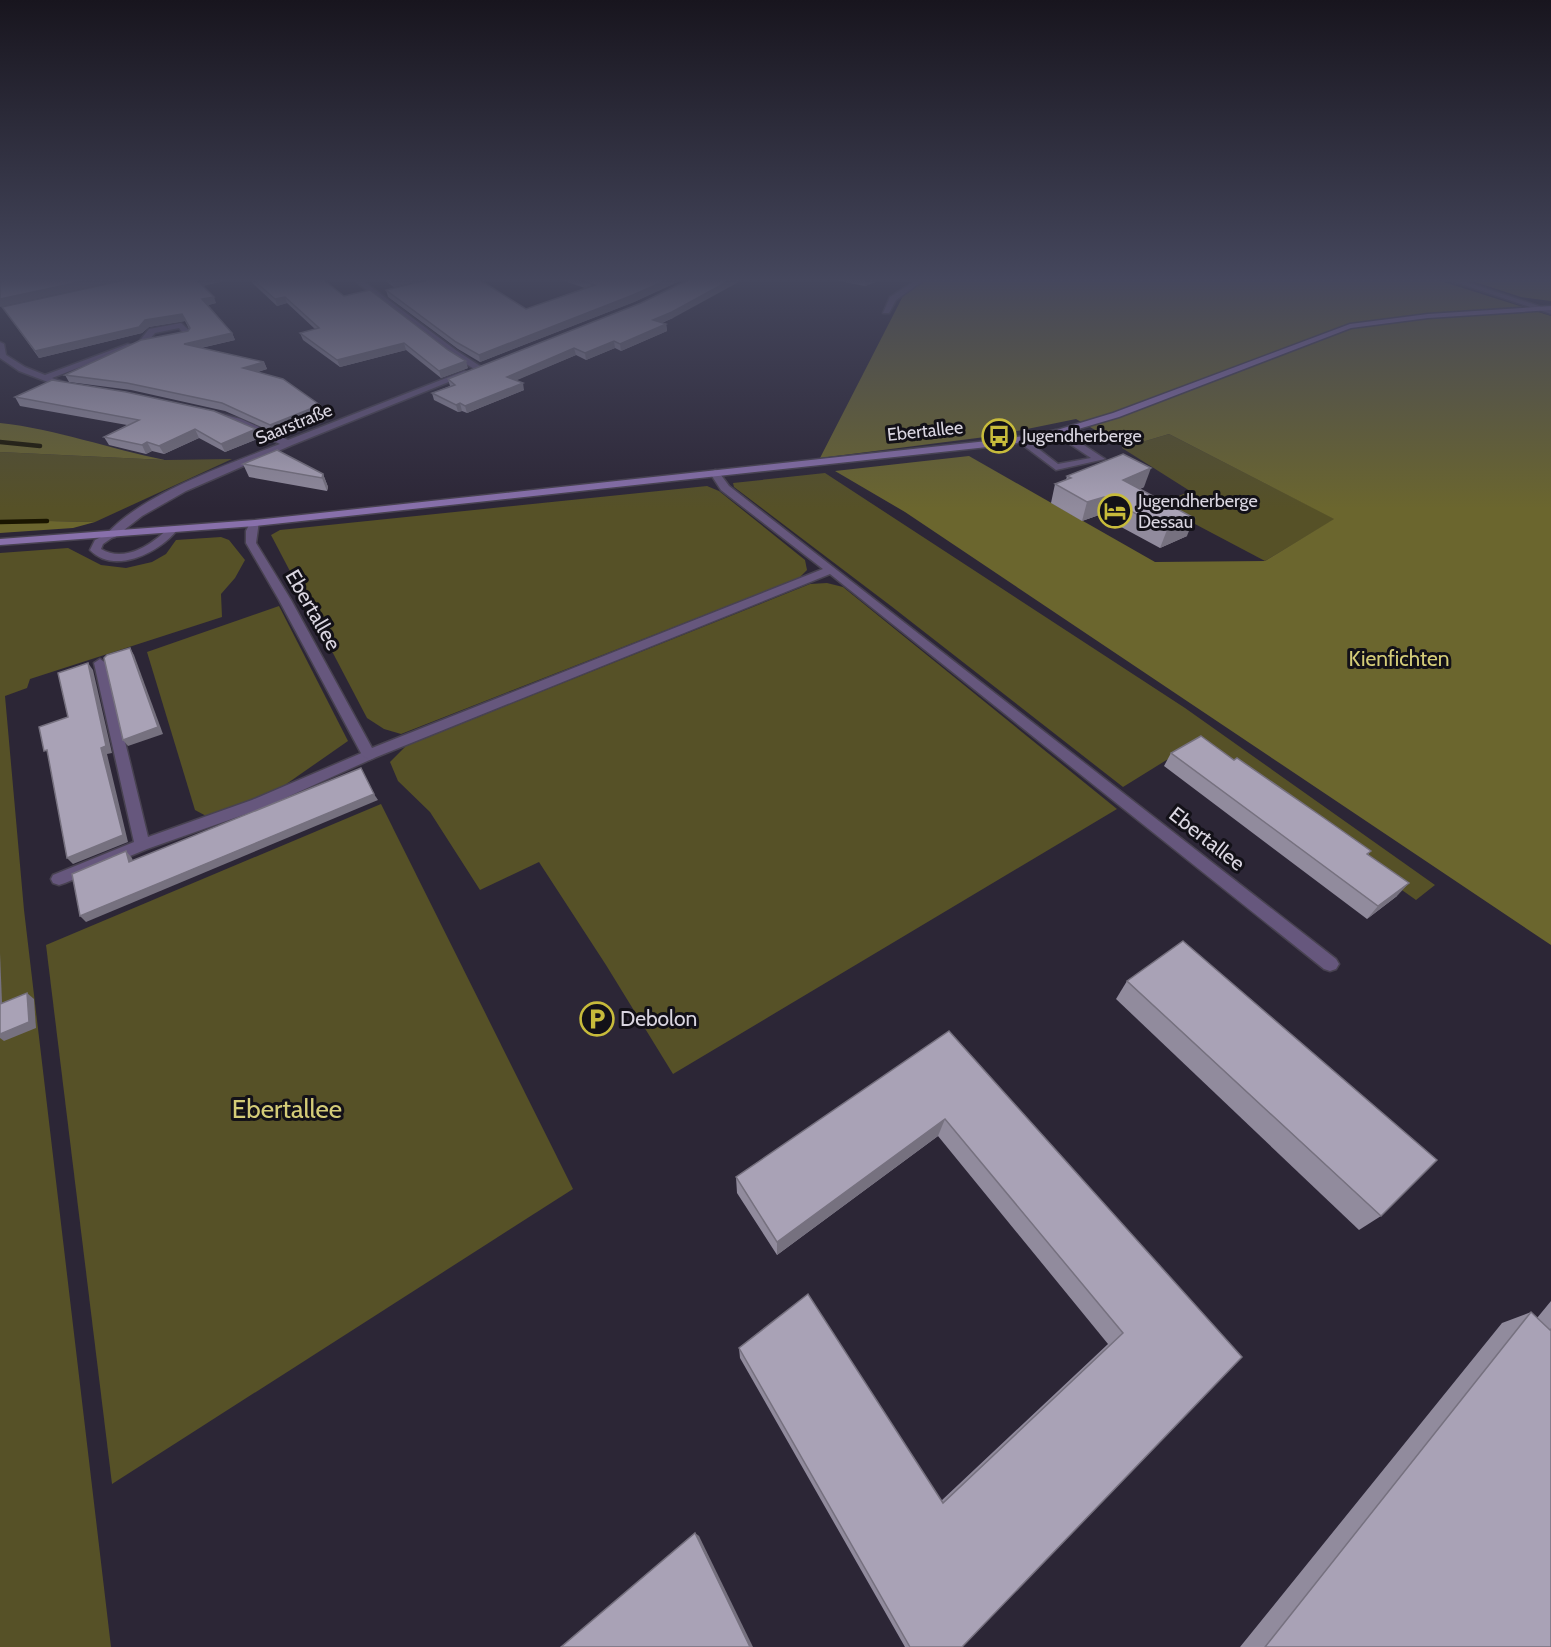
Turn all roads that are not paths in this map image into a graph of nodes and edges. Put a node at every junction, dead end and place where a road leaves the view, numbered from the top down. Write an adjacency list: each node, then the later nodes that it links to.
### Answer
1 (2, 355): 7 (street)
2 (109, 355): 7 (street)
3 (457, 355): 6 (street)
4 (1275, 355): 10 (street, Ebertallee)
5 (490, 364): 6 (street, Saarstraße)
6 (479, 368): 12 (street, Saarstraße)
7 (44, 378): 8 (street)
8 (78, 388)
9 (206, 411): 12 (street)
10 (1058, 432): 11 (street, Ebertallee); 11 (street)
11 (1020, 439): 13 (street, Ebertallee)
12 (288, 444): 16 (street, Saarstraße)
13 (715, 473): 14 (street, Ebertallee); 18 (street, Ebertallee)
14 (255, 523): 15 (street, Ebertallee); 20 (street, Ebertallee)
15 (172, 530): 16 (street, Ebertallee); 16 (street)
16 (111, 535): 17 (street, Ebertallee)
17 (0, 542)
18 (831, 570): 20 (street); 23 (street, Ebertallee)
19 (100, 663): 21 (street)
20 (369, 754): 21 (street)
21 (142, 845): 22 (street)
22 (59, 879)
23 (1330, 964)

